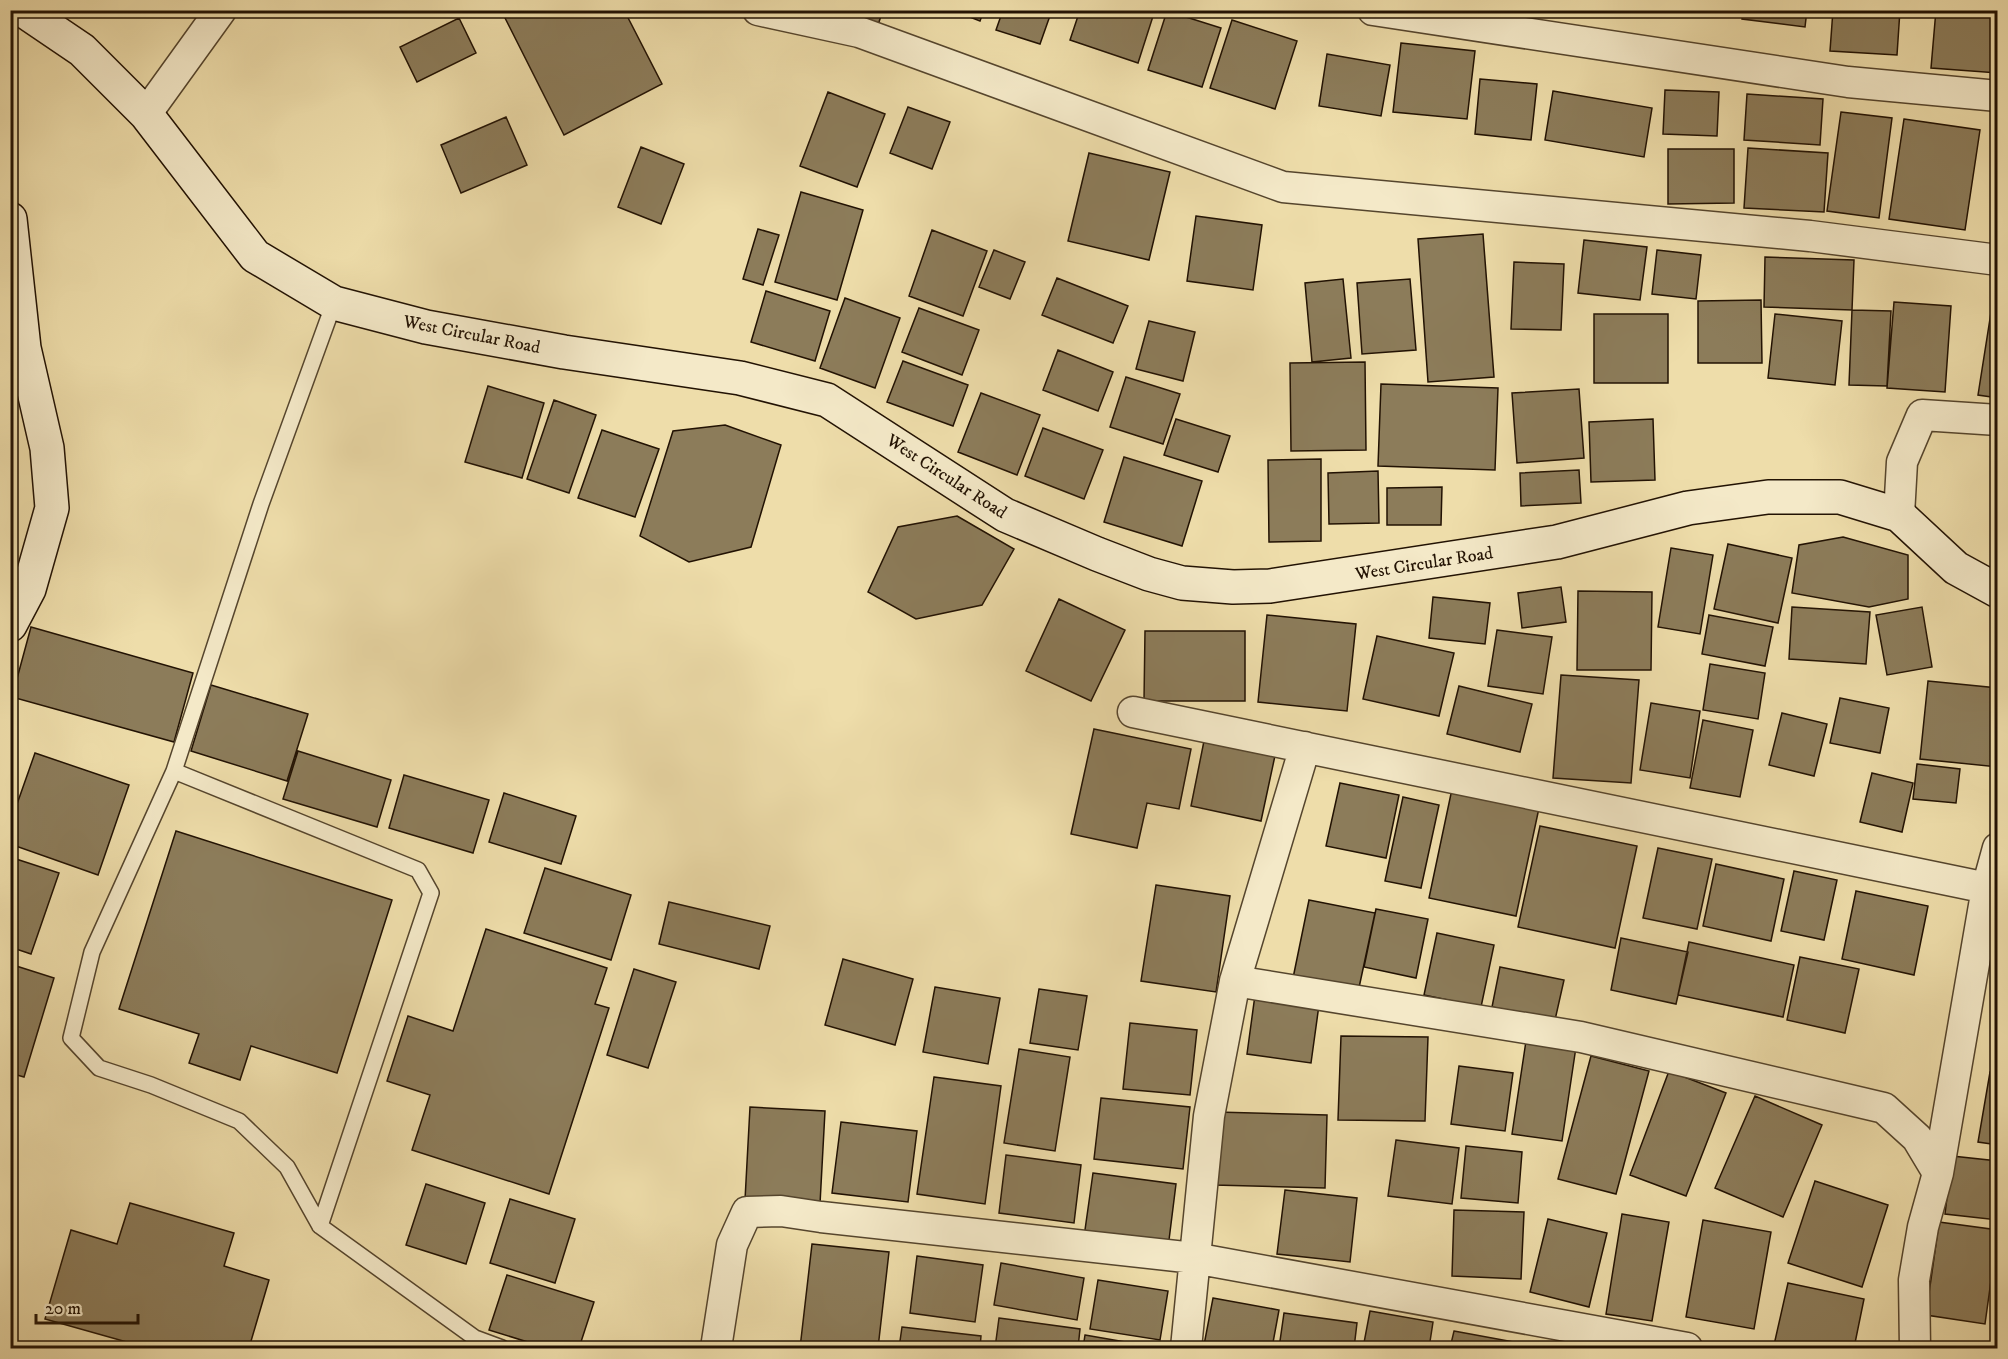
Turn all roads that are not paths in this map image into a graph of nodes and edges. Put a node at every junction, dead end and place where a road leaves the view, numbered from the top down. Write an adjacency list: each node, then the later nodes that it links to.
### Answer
1 (23, 10): 6 (street, West Circular Road)
2 (221, 10): 6 (street)
3 (758, 10): 8 (street)
4 (1373, 10): 5 (street)
5 (1998, 96)
6 (146, 114): 9 (street, West Circular Road)
7 (10, 219): 13 (street)
8 (1998, 260)
9 (334, 303): 11 (street, West Circular Road); 16 (lane)
10 (1998, 420): 11 (street)
11 (1899, 515): 12 (street, West Circular Road)
12 (1998, 591)
13 (10, 625)
14 (1133, 712): 15 (street)
15 (1305, 747): 18 (street); 19 (street)
16 (174, 771): 21 (lane); 21 (lane)
17 (1998, 849): 18 (street)
18 (1992, 889): 20 (street)
19 (1235, 981): 20 (street); 22 (street)
20 (1938, 1173): 27 (street)
21 (320, 1226): 23 (lane)
22 (1194, 1258): 24 (street); 25 (street); 26 (street)
23 (502, 1348)
24 (716, 1348)
25 (1186, 1348)
26 (1687, 1348)
27 (1915, 1348)

